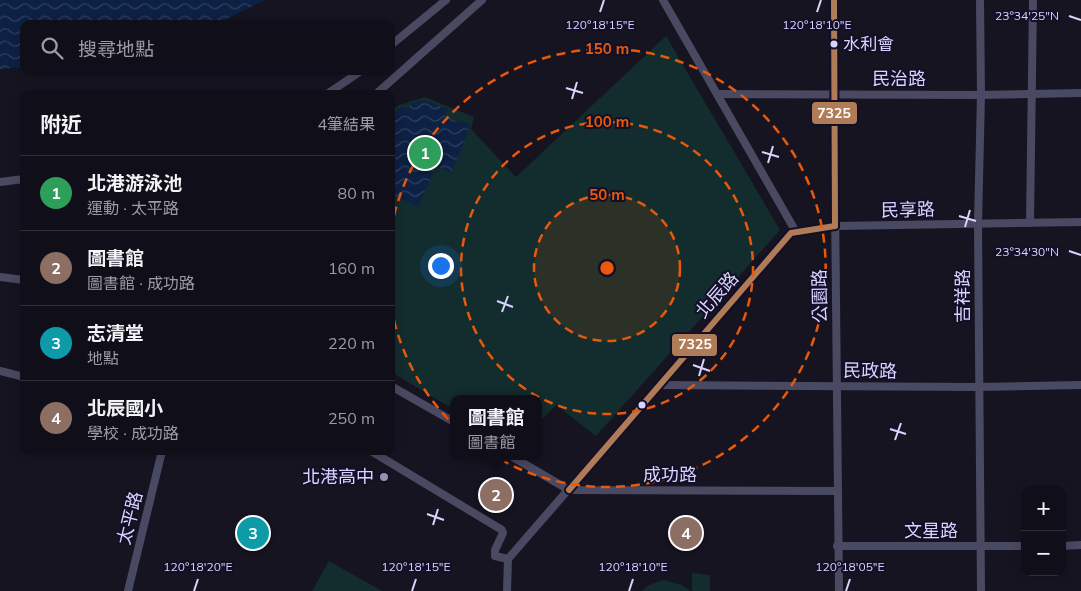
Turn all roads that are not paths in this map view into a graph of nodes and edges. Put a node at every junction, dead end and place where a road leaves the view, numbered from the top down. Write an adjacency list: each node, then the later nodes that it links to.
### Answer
1 (446, 0): 7 (street)
2 (482, 0): 10 (street)
3 (663, 0): 13 (street)
4 (834, 0): 14 (street, 公園路)
5 (980, 0): 15 (street, 吉祥路)
6 (1033, 0): 11 (street)
7 (395, 42)
8 (355, 75): 9 (street)
9 (333, 90)
10 (381, 90)
11 (1032, 93): 12 (street, 民治路); 15 (street, 民治路); 19 (street)
12 (1081, 93)
13 (717, 94): 14 (street, 民治路); 22 (street)
14 (834, 94): 15 (street, 民治路); 21 (street, 公園路)
15 (981, 95): 20 (street, 吉祥路)
16 (20, 180): 17 (street)
17 (0, 182)
18 (1081, 222): 19 (street, 民享路)
19 (1030, 223): 20 (street, 民享路)
20 (978, 224): 21 (street, 民享路); 30 (street, 吉祥路)
21 (834, 226): 22 (street, 民享路); 28 (street, 公園路)
22 (796, 232): 27 (street, 北辰路)
23 (0, 276): 24 (street)
24 (20, 279)
25 (0, 371): 26 (street)
26 (20, 376)
27 (660, 385): 28 (street, 民政路); 36 (street, 北辰路)
28 (836, 385): 30 (street, 民政路); 37 (street, 公園路)
29 (1081, 385): 30 (street, 民政路)
30 (978, 387): 39 (street, 吉祥路)
31 (395, 388): 32 (street)
32 (450, 420)
33 (161, 455): 44 (street, 太平路)
34 (378, 455): 43 (street)
35 (519, 460): 36 (street)
36 (569, 490): 37 (street, 成功路); 43 (street, 北辰路)
37 (838, 491): 38 (street, 公園路)
38 (837, 546): 39 (street, 文星路); 46 (street, 公園路)
39 (980, 546): 40 (street, 文星路); 47 (street, 吉祥路)
40 (1021, 546)
41 (1066, 546): 42 (street)
42 (1081, 546)
43 (508, 559): 45 (street)
44 (128, 591)
45 (507, 591)
46 (839, 591)
47 (981, 591)

